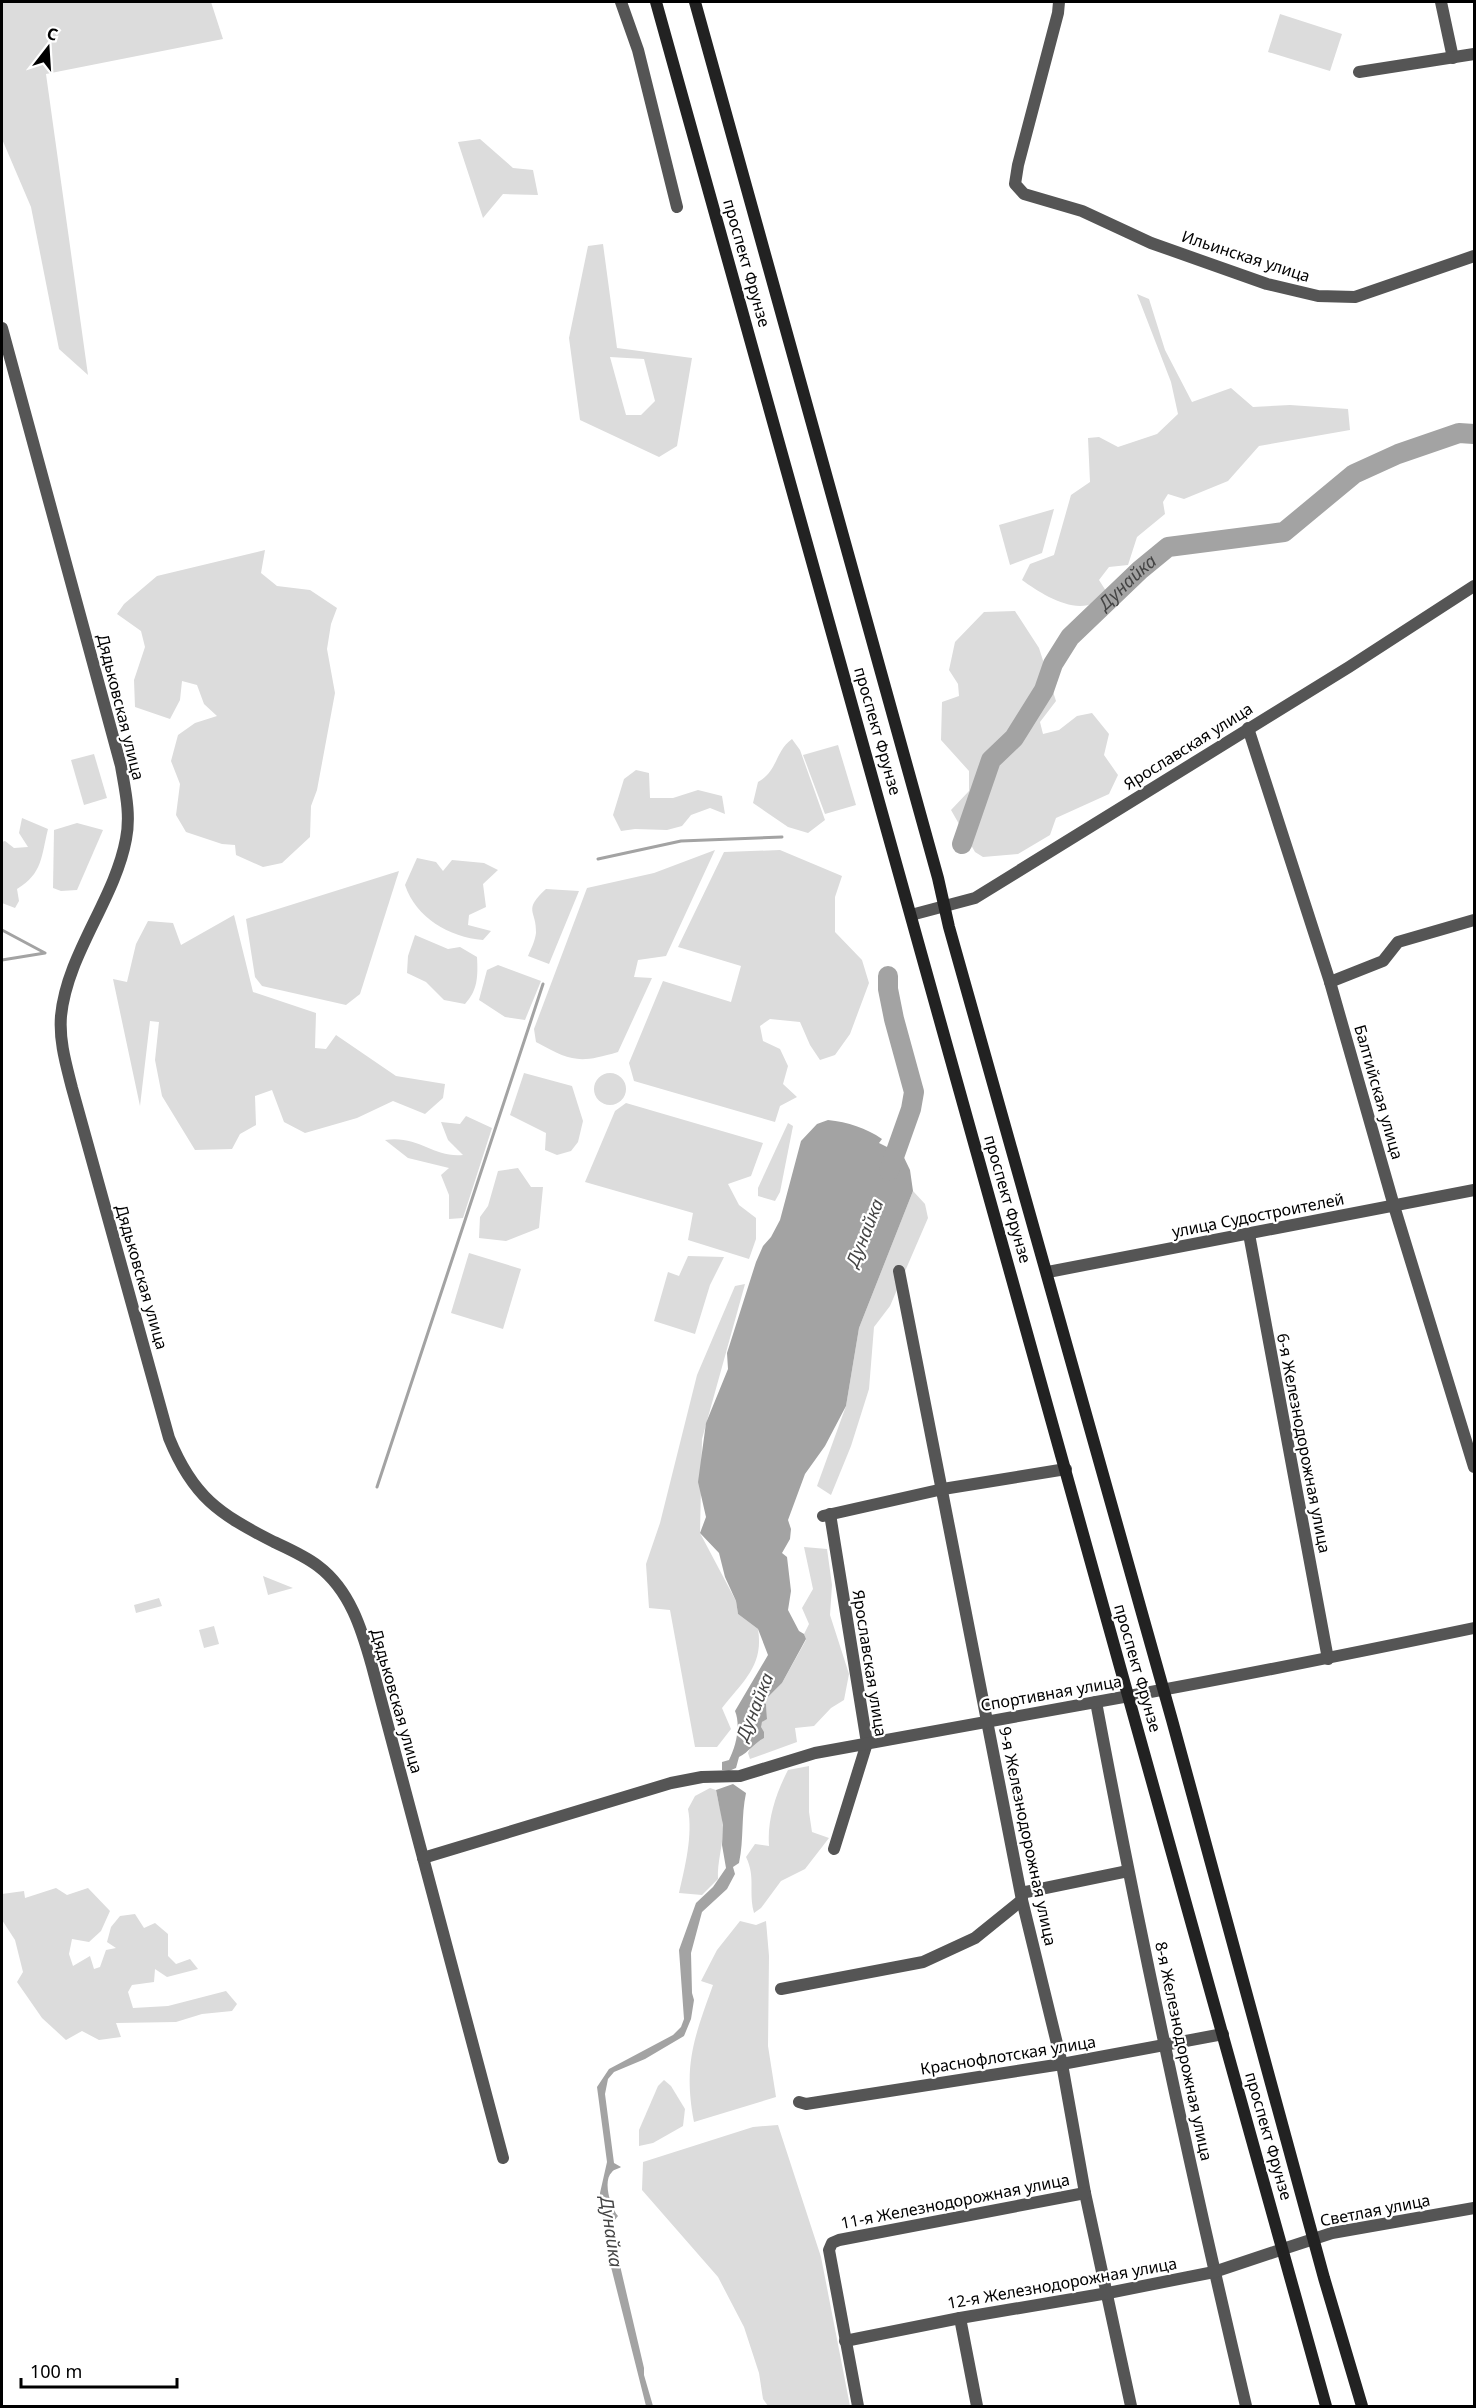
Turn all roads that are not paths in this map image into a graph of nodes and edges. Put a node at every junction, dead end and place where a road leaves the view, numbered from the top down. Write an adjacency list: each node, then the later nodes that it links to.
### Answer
1 (621, 2): 9 (street)
2 (656, 2): 15 (main road, проспект Фрунзе)
3 (695, 2): 14 (main road, проспект Фрунзе)
4 (1059, 2): 10 (street, Ильинская улица)
5 (1441, 2): 7 (street)
6 (1474, 54): 7 (street)
7 (1453, 58): 8 (street)
8 (1359, 72)
9 (677, 207)
10 (1474, 256)
11 (2, 328): 34 (street, Дядьковская улица)
12 (1474, 586): 13 (street, Ярославская улица)
13 (1248, 728): 14 (street, Ярославская улица); 17 (street, Балтийская улица)
14 (945, 907): 15 (street, Ярославская улица); 22 (main road, проспект Фрунзе)
15 (911, 915): 24 (main road, проспект Фрунзе)
16 (1474, 920): 17 (street)
17 (1330, 982): 19 (street, Балтийская улица)
18 (1474, 1190): 19 (street, улица Судостроителей)
19 (1395, 1206): 20 (street, улица Судостроителей); 23 (street, Балтийская улица)
20 (1249, 1234): 22 (street, улица Судостроителей); 27 (street, 6-я Железнодорожная улица)
21 (899, 1271): 25 (street, 9-я Железнодорожная улица)
22 (1048, 1272): 28 (main road, проспект Фрунзе)
23 (1474, 1467)
24 (1066, 1469): 25 (street); 29 (main road, проспект Фрунзе)
25 (943, 1490): 31 (street, 9-я Железнодорожная улица); 32 (street, Ярославская улица)
26 (1474, 1628): 27 (street, Спортивная улица)
27 (1329, 1659): 28 (street, Спортивная улица)
28 (1163, 1690): 29 (street, Спортивная улица); 45 (main road, проспект Фрунзе)
29 (1129, 1696): 30 (street, Спортивная улица); 38 (main road, проспект Фрунзе)
30 (1096, 1702): 31 (street, Спортивная улица); 35 (street, 8-я Железнодорожная улица)
31 (987, 1722): 32 (street, Спортивная улица); 36 (street, 9-я Железнодорожная улица)
32 (867, 1743): 33 (street, Ярославская улица); 34 (street, Спортивная улица)
33 (834, 1849)
34 (423, 1858): 42 (street, Дядьковская улица)
35 (1128, 1871): 36 (street); 39 (street, 8-я Железнодорожная улица)
36 (1021, 1897): 37 (street); 40 (street, 9-я Железнодорожная улица)
37 (781, 1989)
38 (1223, 2034): 39 (street, Краснофлотская улица); 46 (main road, проспект Фрунзе)
39 (1166, 2045): 40 (street, Краснофлотская улица); 47 (street, 8-я Железнодорожная улица)
40 (1062, 2064): 41 (street, Краснофлотская улица); 43 (street, 9-я Железнодорожная улица)
41 (799, 2102)
42 (503, 2158)
43 (1085, 2193): 48 (street, 9-я Железнодорожная улица); 50 (street, 11-я Железнодорожная улица)
44 (1474, 2208): 45 (street, Светлая улица)
45 (1314, 2239): 46 (street, Светлая улица); 56 (main road, проспект Фрунзе)
46 (1283, 2249): 47 (street, 12-я Железнодорожная улица); 55 (main road, проспект Фрунзе)
47 (1214, 2272): 48 (street, 12-я Железнодорожная улица); 54 (street, 8-я Железнодорожная улица)
48 (1108, 2294): 49 (street, 12-я Железнодорожная улица); 53 (street, 9-я Железнодорожная улица)
49 (960, 2318): 50 (street, 12-я Железнодорожная улица); 52 (street)
50 (845, 2341): 51 (street)
51 (858, 2406)
52 (977, 2406)
53 (1131, 2406)
54 (1246, 2406)
55 (1326, 2406)
56 (1362, 2406)

